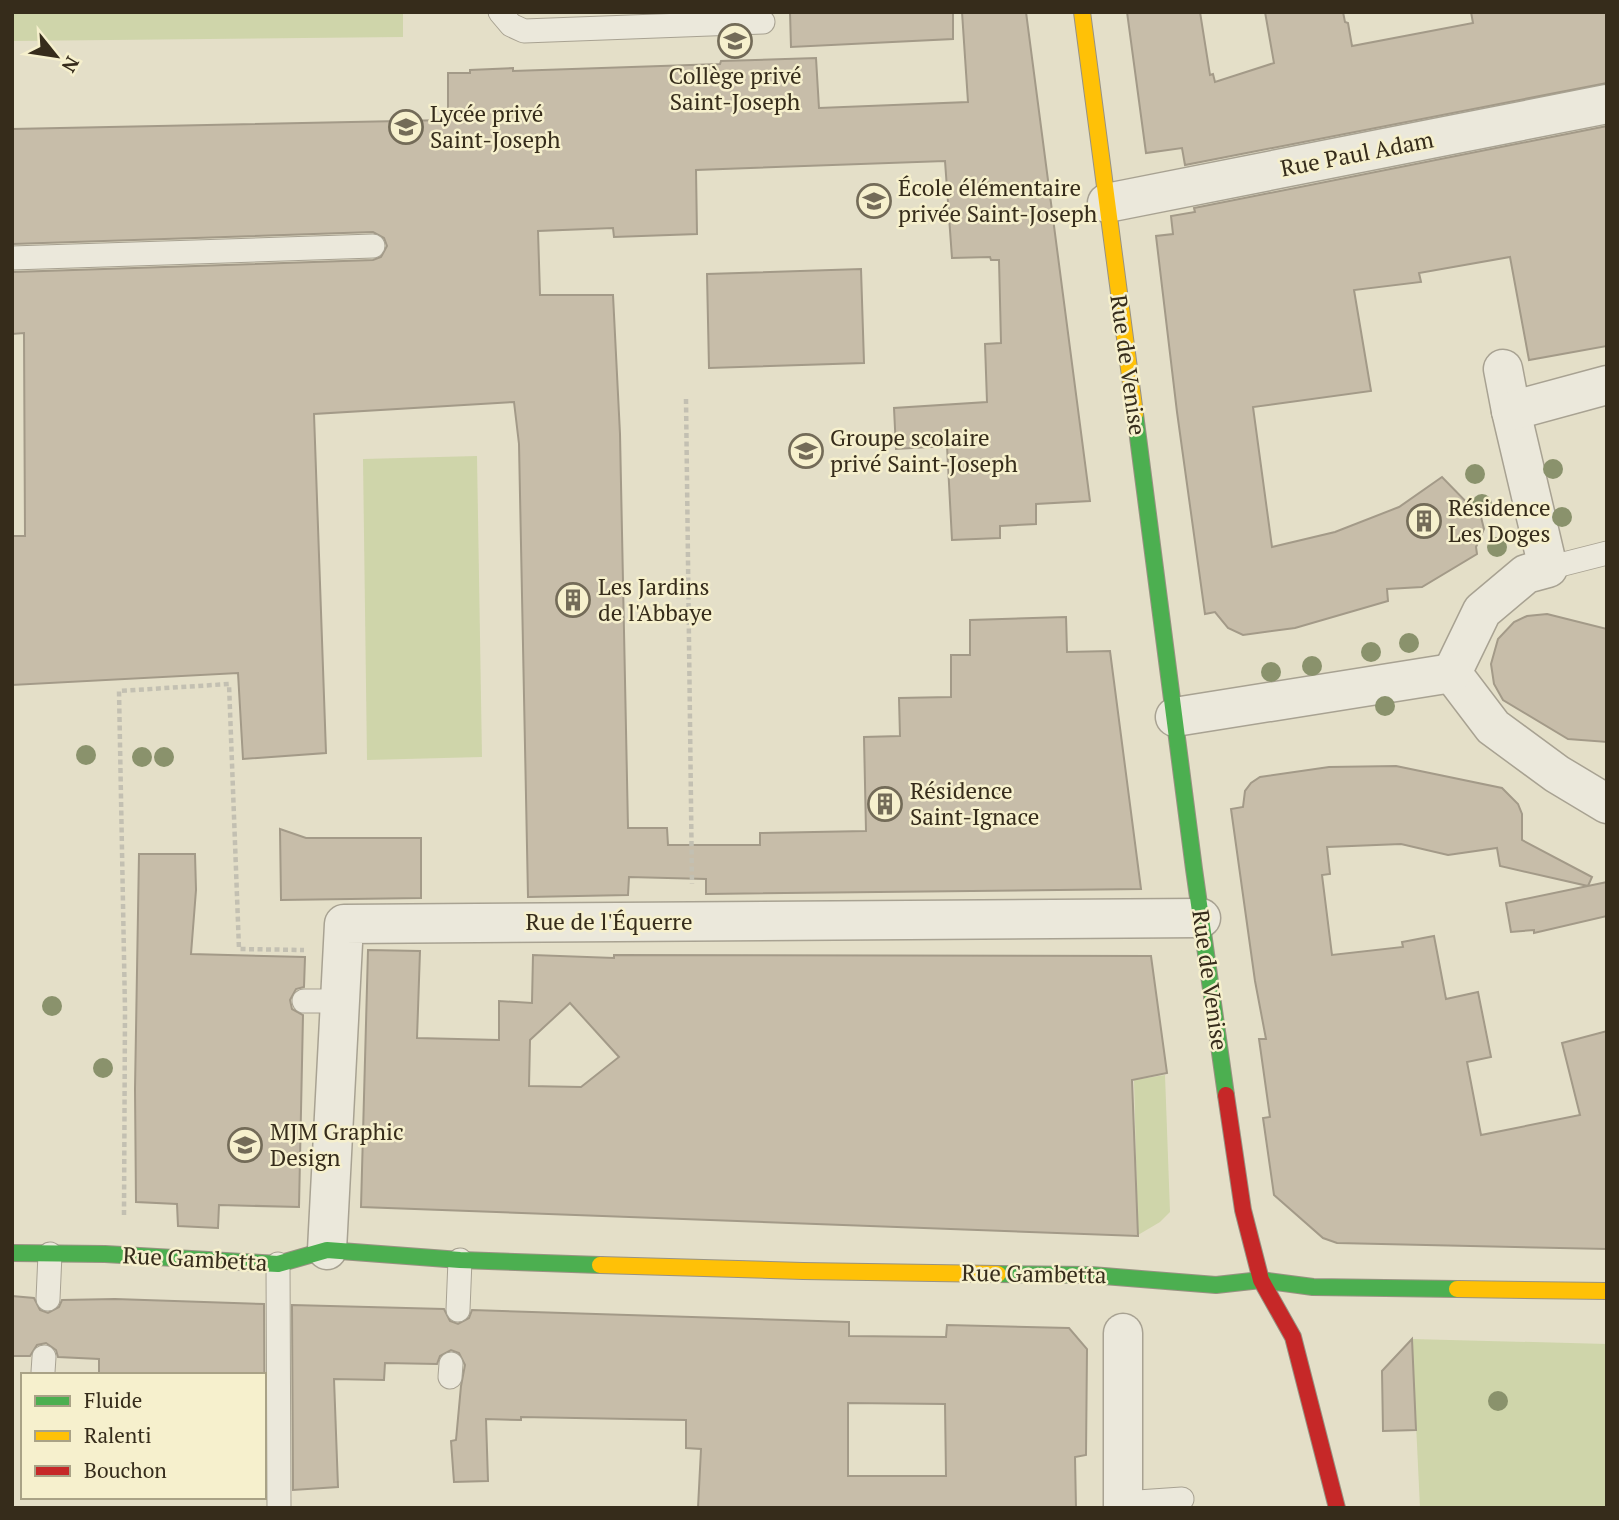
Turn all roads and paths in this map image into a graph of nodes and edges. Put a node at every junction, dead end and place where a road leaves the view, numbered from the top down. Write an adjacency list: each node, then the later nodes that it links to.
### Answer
1 (500, 12): 3 (lane)
2 (1082, 12): 5 (street, Rue de Venise)
3 (764, 22)
4 (1607, 104): 5 (street, Rue Paul Adam)
5 (1107, 203): 15 (street, Rue de Venise)
6 (373, 246): 7 (lane)
7 (12, 258)
8 (1503, 369): 11 (street)
9 (1607, 385): 11 (street)
10 (686, 399): 17 (path)
11 (1511, 411): 13 (street)
12 (1607, 553): 13 (lane)
13 (1548, 568): 14 (street)
14 (1452, 673): 15 (street); 16 (street)
15 (1175, 717): 18 (street, Rue de Venise)
16 (1607, 804)
17 (692, 895)
18 (1201, 918): 19 (street, Rue de l'Équerre); 26 (street, Rue de Venise)
19 (343, 951): 20 (street, Rue de l'Équerre); 23 (path)
20 (327, 1251): 24 (street, Rue Gambetta); 25 (street, Rue Gambetta)
21 (12, 1253): 22 (street, Rue Gambetta)
22 (50, 1254): 23 (street, Rue Gambetta); 28 (lane)
23 (124, 1255): 25 (street, Rue Gambetta)
24 (460, 1261): 26 (street, Rue Gambetta); 29 (lane)
25 (278, 1264): 33 (lane)
26 (1261, 1280): 27 (street, Rue Gambetta); 34 (street, Rue de Venise)
27 (1607, 1291)
28 (48, 1300)
29 (458, 1310)
30 (1123, 1333): 32 (street)
31 (1182, 1499): 32 (lane)
32 (1123, 1505)
33 (279, 1508)
34 (1337, 1508)

